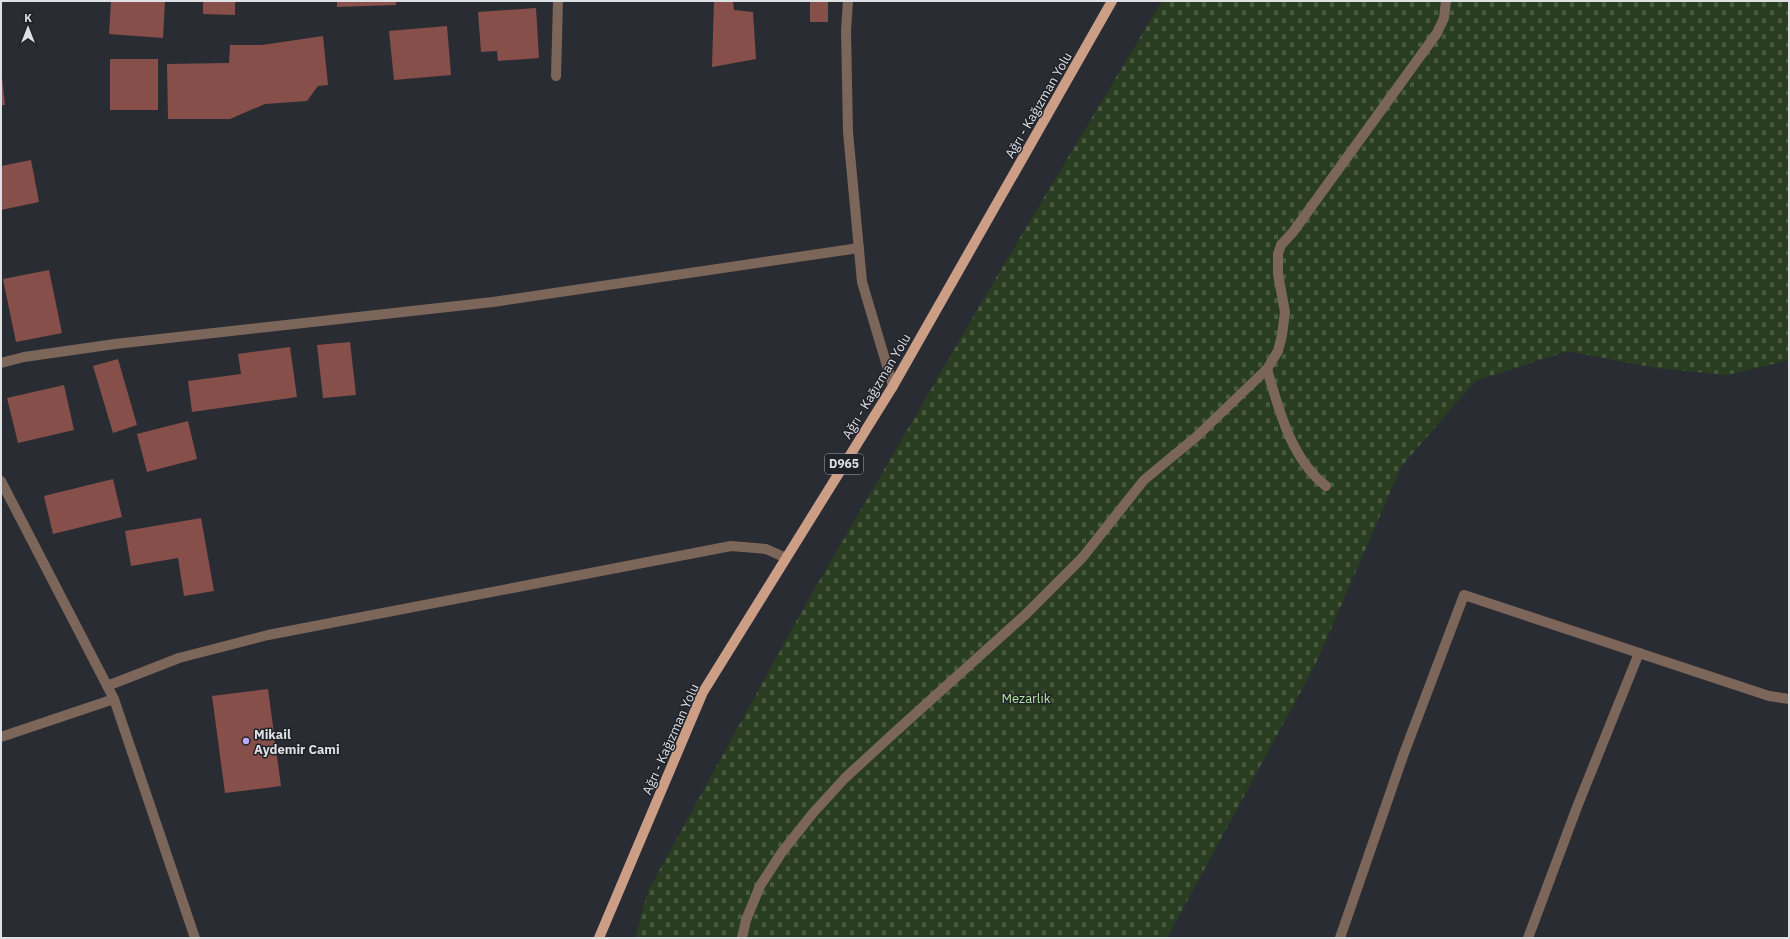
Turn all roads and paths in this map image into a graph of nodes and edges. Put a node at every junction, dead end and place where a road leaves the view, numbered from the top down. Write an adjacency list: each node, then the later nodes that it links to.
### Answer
1 (558, 1): 5 (street)
2 (848, 1): 6 (street)
3 (1112, 1): 9 (main road, Ağrı - Kağızman Yolu / D965)
4 (1446, 1): 8 (street)
5 (556, 76)
6 (859, 248): 7 (street); 9 (street)
7 (1, 363)
8 (1267, 369): 11 (street); 20 (street)
9 (892, 386): 12 (main road, Ağrı - Kağızman Yolu / D965)
10 (1, 481): 14 (street)
11 (1326, 486)
12 (786, 558): 14 (street); 19 (main road, Ağrı - Kağızman Yolu / D965)
13 (1639, 653): 16 (street); 21 (street); 22 (street)
14 (107, 686): 15 (street)
15 (114, 699): 17 (street); 18 (street)
16 (1789, 699)
17 (1, 738)
18 (195, 938)
19 (599, 938)
20 (742, 938)
21 (1340, 938)
22 (1528, 938)

